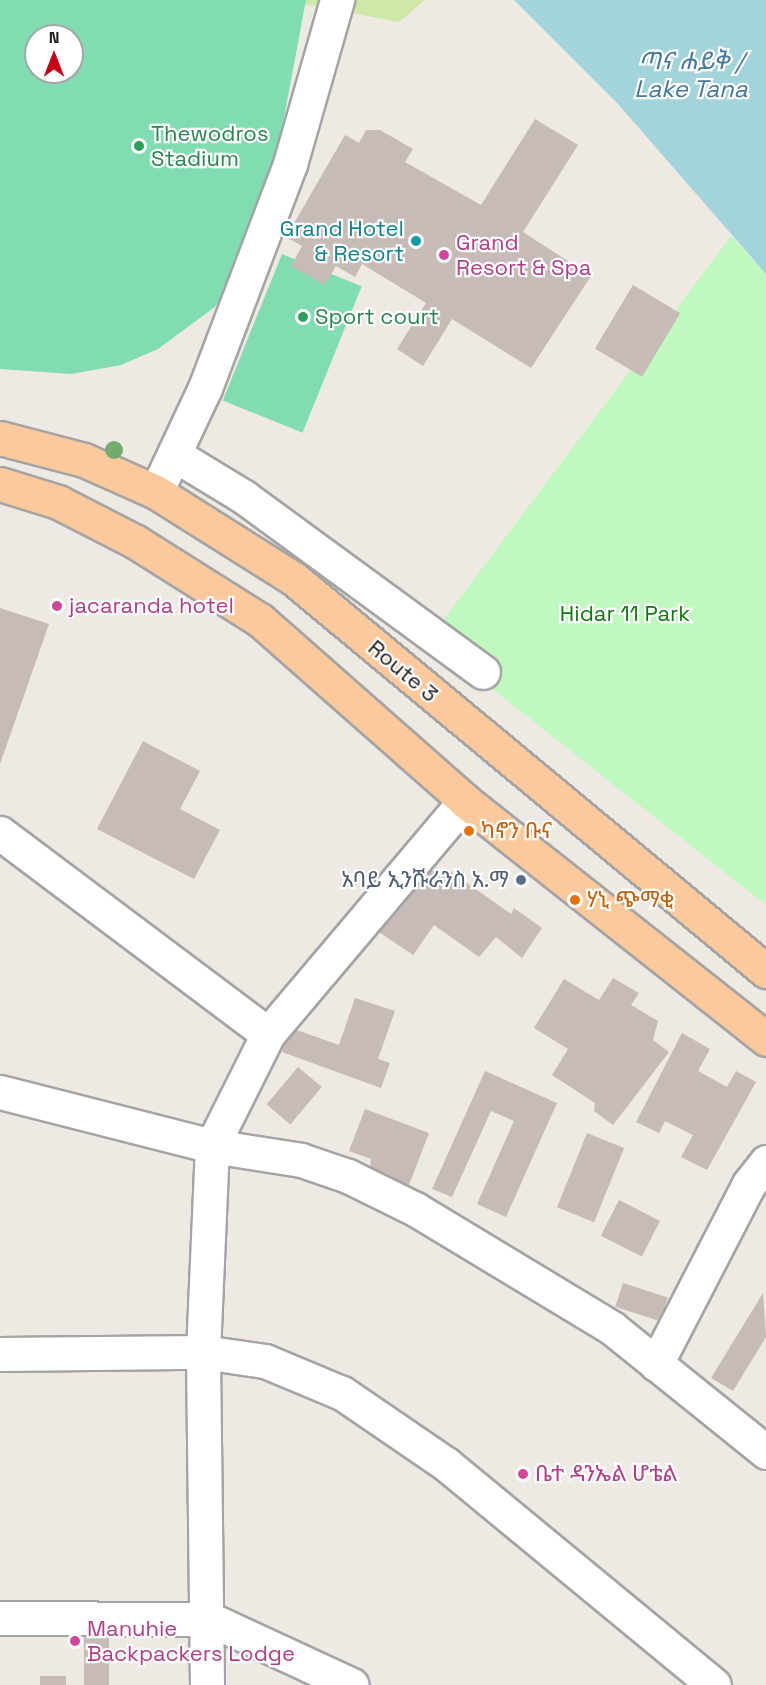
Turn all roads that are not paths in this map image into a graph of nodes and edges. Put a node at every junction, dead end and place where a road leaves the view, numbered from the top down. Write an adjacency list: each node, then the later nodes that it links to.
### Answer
1 (337, 0): 3 (street)
2 (0, 438): 5 (main road, Route 3)
3 (175, 455): 5 (street); 6 (street)
4 (0, 484): 7 (main road)
5 (156, 492): 9 (main road, Route 3)
6 (483, 672)
7 (465, 801): 10 (street); 11 (main road)
8 (0, 833): 10 (street)
9 (766, 971)
10 (268, 1034): 13 (street)
11 (766, 1039)
12 (0, 1092): 13 (street)
13 (212, 1146): 15 (street); 17 (street)
14 (766, 1162): 17 (street)
15 (203, 1352): 16 (street); 20 (street); 23 (street)
16 (0, 1354)
17 (656, 1364): 18 (street)
18 (766, 1452)
19 (0, 1618): 20 (street)
20 (209, 1619): 21 (street); 22 (street)
21 (207, 1685)
22 (352, 1685)
23 (714, 1685)

